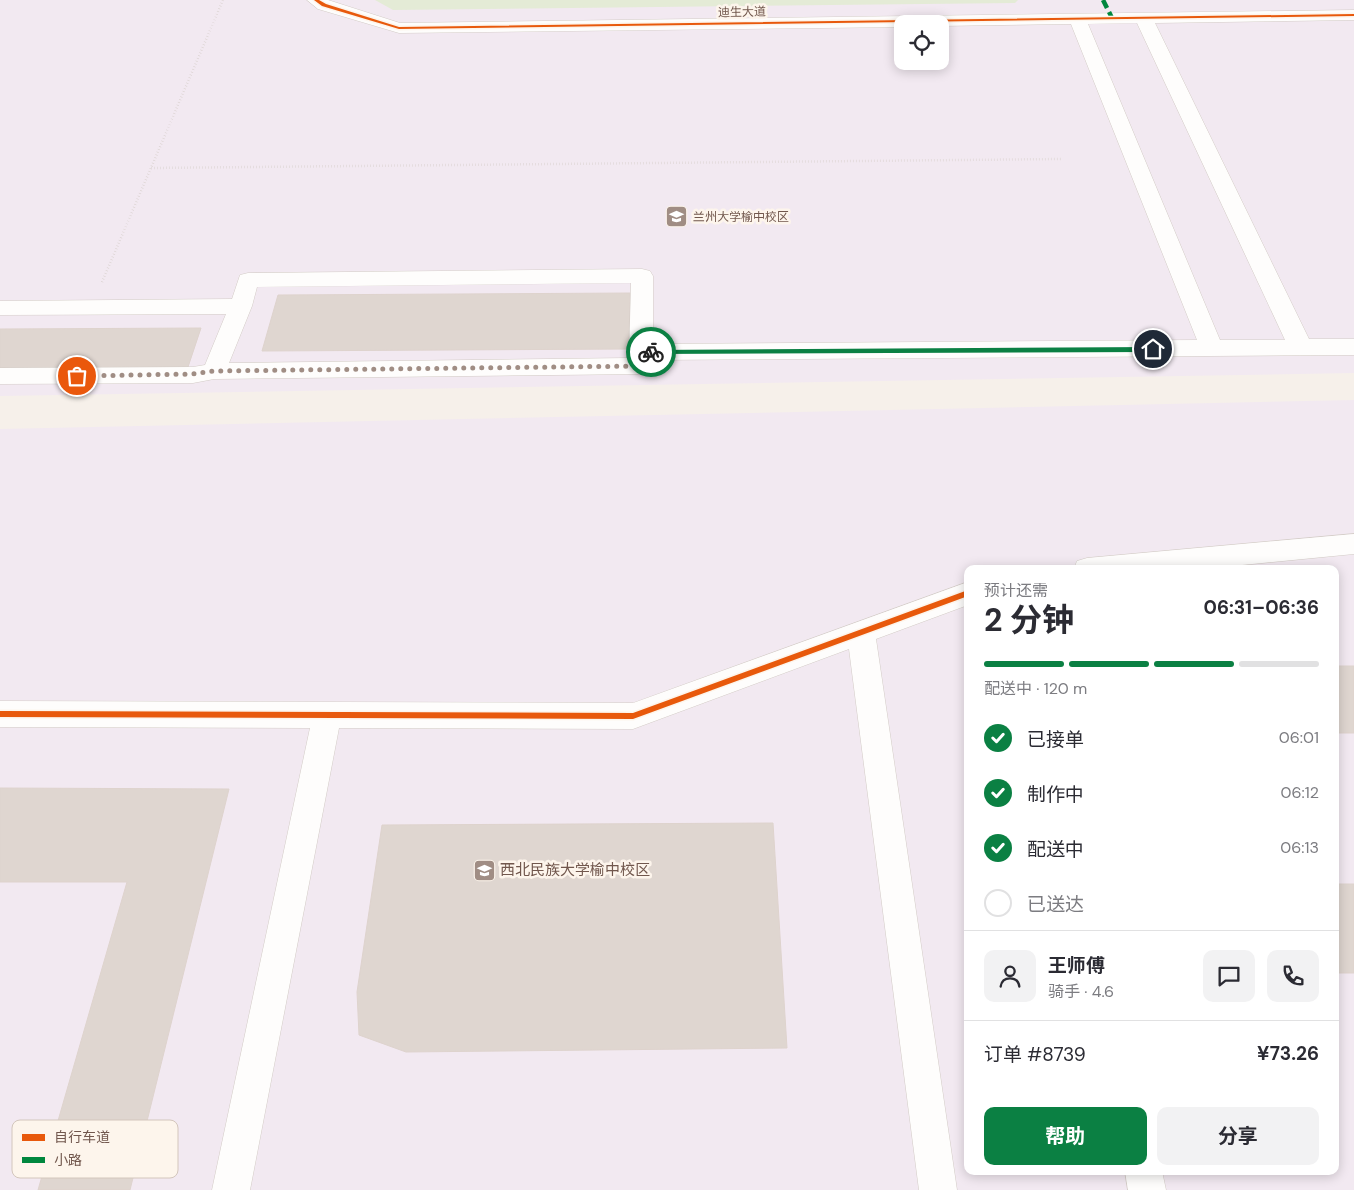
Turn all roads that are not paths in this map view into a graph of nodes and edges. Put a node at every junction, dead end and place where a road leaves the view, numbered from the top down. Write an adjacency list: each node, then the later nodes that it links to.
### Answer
1 (316, 0): 5 (street, 迪生大道)
2 (1103, 0): 6 (street)
3 (1354, 14): 4 (street, 迪生大道)
4 (1143, 17): 6 (street, 迪生大道); 10 (street)
5 (1077, 18): 6 (street, 迪生大道); 11 (street)
6 (1112, 18)
7 (241, 306): 8 (street); 12 (street); 13 (street)
8 (0, 308)
9 (1354, 346): 10 (street)
10 (1301, 348): 11 (street)
11 (1212, 349): 12 (street)
12 (642, 352): 13 (street)
13 (214, 371): 14 (street)
14 (0, 376)
15 (1354, 544): 16 (street)
16 (1130, 565)
17 (964, 594): 18 (street)
18 (861, 632): 20 (street); 23 (street)
19 (0, 714): 20 (street)
20 (327, 715): 22 (street)
21 (1143, 1175): 24 (street)
22 (231, 1190)
23 (938, 1190)
24 (1146, 1190)

